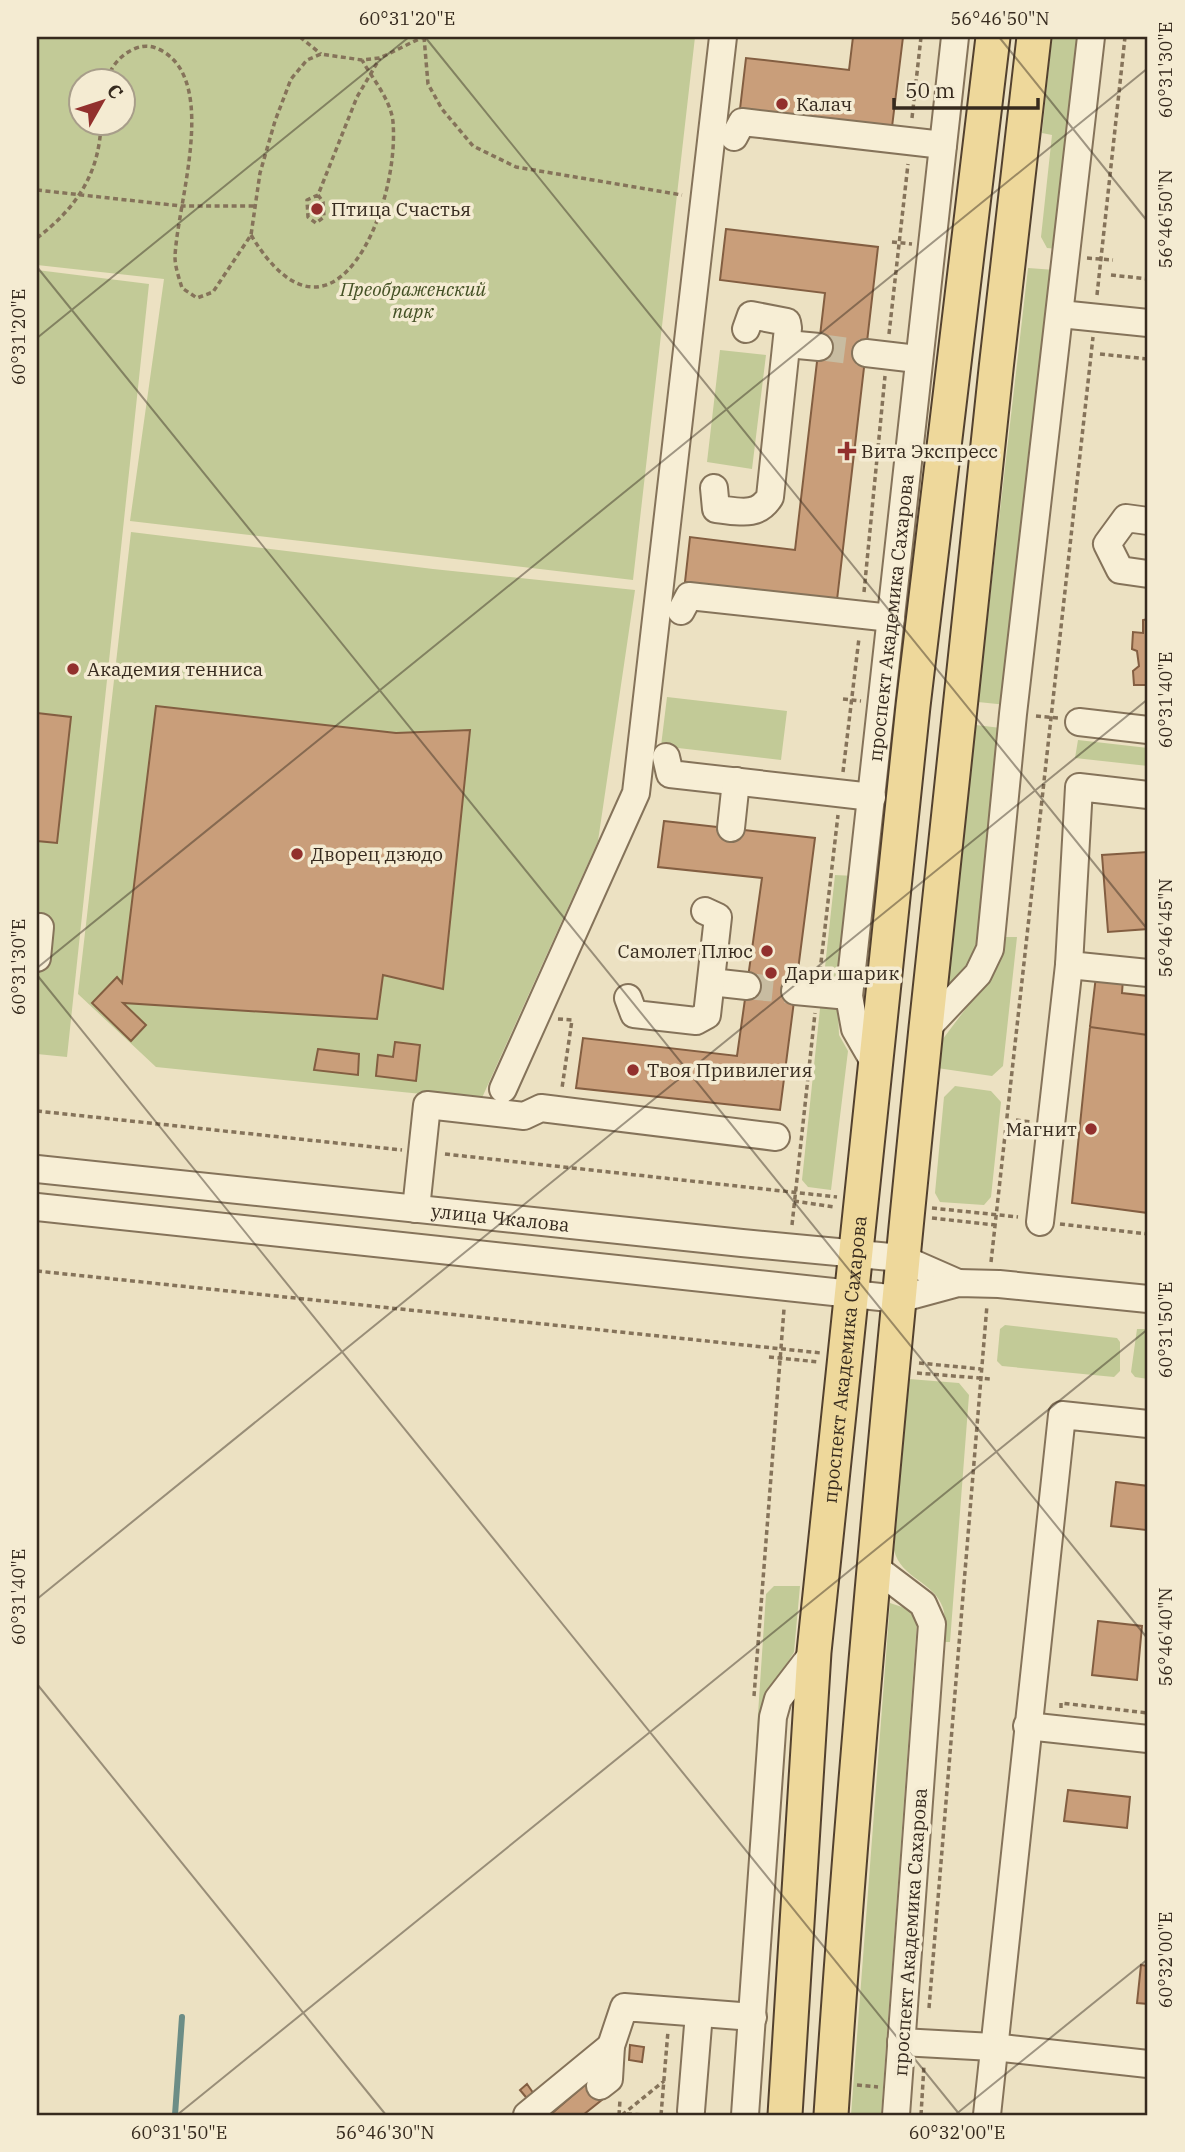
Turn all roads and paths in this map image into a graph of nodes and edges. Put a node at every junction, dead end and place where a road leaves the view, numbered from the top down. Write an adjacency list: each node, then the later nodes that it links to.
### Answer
1 (300, 37): 10 (path)
2 (423, 37): 11 (path); 22 (path)
3 (723, 37): 22 (street)
4 (921, 37): 17 (path)
5 (955, 37): 18 (street, проспект Академика Сахарова)
6 (993, 37): 65 (main road, проспект Академика Сахарова)
7 (1034, 37): 64 (main road)
8 (1091, 37): 29 (street)
9 (1125, 37): 30 (path)
10 (321, 54): 12 (path); 24 (path)
11 (380, 58): 12 (path); 14 (path)
12 (362, 60): 14 (path)
13 (112, 66): 23 (path)
14 (371, 76): 21 (path); 25 (path)
15 (99, 136): 20 (path)
16 (734, 137): 17 (street)
17 (910, 141): 18 (street); 35 (path)
18 (943, 145): 37 (street, проспект Академика Сахарова)
19 (37, 190): 20 (path)
20 (82, 195): 23 (path); 26 (path)
21 (318, 195): 21 (path)
22 (704, 199): 63 (street)
23 (181, 206): 24 (path); 25 (path)
24 (254, 206): 25 (path)
25 (251, 235)
26 (37, 238)
27 (1111, 275): 28 (path)
28 (1148, 279)
29 (1060, 314): 30 (street); 64 (street)
30 (1104, 318): 31 (street); 83 (path)
31 (1148, 323)
32 (746, 329): 33 (street)
33 (787, 344): 34 (street); 39 (street)
34 (818, 347)
35 (876, 354): 37 (street); 43 (path)
36 (1100, 354): 38 (path)
37 (918, 359): 44 (street, проспект Академика Сахарова)
38 (1148, 359)
39 (714, 488)
40 (1148, 521): 41 (street)
41 (1148, 574)
42 (681, 611): 43 (street)
43 (861, 615): 44 (street); 49 (path)
44 (891, 618): 51 (street, проспект Академика Сахарова)
45 (1079, 722): 46 (street)
46 (1148, 730)
47 (666, 757): 48 (street)
48 (736, 781): 49 (street); 52 (street)
49 (841, 793): 51 (street); 60 (path)
50 (1148, 795): 56 (street)
51 (872, 797): 61 (street, проспект Академика Сахарова)
52 (731, 828)
53 (705, 912): 58 (street)
54 (40, 927): 55 (street)
55 (37, 958)
56 (1069, 965): 57 (street); 76 (street)
57 (1148, 974)
58 (711, 982): 59 (street); 62 (street)
59 (747, 986)
60 (806, 992): 61 (street); 72 (path)
61 (849, 996): 65 (street, проспект Академика Сахарова)
62 (628, 998)
63 (538, 1016): 66 (street); 67 (path)
64 (926, 1029): 80 (main road)
65 (877, 1067): 73 (main road, проспект Академика Сахарова)
66 (503, 1089)
67 (561, 1096)
68 (37, 1111): 70 (path)
69 (776, 1137): 70 (street)
70 (423, 1152): 72 (path); 75 (street)
71 (37, 1169): 75 (street, улица Чкалова)
72 (796, 1192): 73 (path); 78 (path)
73 (862, 1200): 79 (main road, проспект Академика Сахарова)
74 (37, 1207): 84 (street, улица Чкалова)
75 (416, 1209): 78 (street, улица Чкалова)
76 (1040, 1222): 77 (path)
77 (1148, 1234)
78 (789, 1248): 79 (street, улица Чкалова)
79 (856, 1252): 80 (street, улица Чкалова); 85 (main road, проспект Академика Сахарова)
80 (901, 1258): 82 (street, улица Чкалова); 87 (main road)
81 (37, 1270): 88 (path)
82 (958, 1283): 83 (street, улица Чкалова); 87 (street, улица Чкалова)
83 (989, 1283): 86 (street, улица Чкалова); 100 (path)
84 (786, 1289): 85 (street, улица Чкалова); 88 (path)
85 (850, 1295): 87 (street, улица Чкалова); 91 (main road, проспект Академика Сахарова)
86 (1148, 1299)
87 (899, 1300): 90 (main road)
88 (780, 1350): 93 (path)
89 (1148, 1424): 95 (street)
90 (873, 1566): 100 (street, проспект Академика Сахарова); 113 (main road)
91 (814, 1652): 98 (street); 112 (main road, проспект Академика Сахарова)
92 (1061, 1703): 94 (path)
93 (753, 1706)
94 (1148, 1713)
95 (1027, 1726): 96 (street); 102 (street)
96 (1148, 1739)
97 (698, 2013): 98 (street); 101 (street); 106 (street)
98 (753, 2017): 111 (street)
99 (668, 2029): 104 (path)
100 (913, 2043): 102 (street); 114 (street, проспект Академика Сахарова); 115 (path)
101 (611, 2046): 105 (street); 108 (street)
102 (993, 2047): 103 (street); 116 (street)
103 (1148, 2064)
104 (664, 2081): 107 (path); 110 (path)
105 (600, 2086)
106 (691, 2111)
107 (623, 2114): 109 (path)
108 (527, 2115)
109 (648, 2115)
110 (661, 2115)
111 (745, 2115)
112 (785, 2115)
113 (831, 2115)
114 (897, 2115)
115 (921, 2115)
116 (987, 2115)

